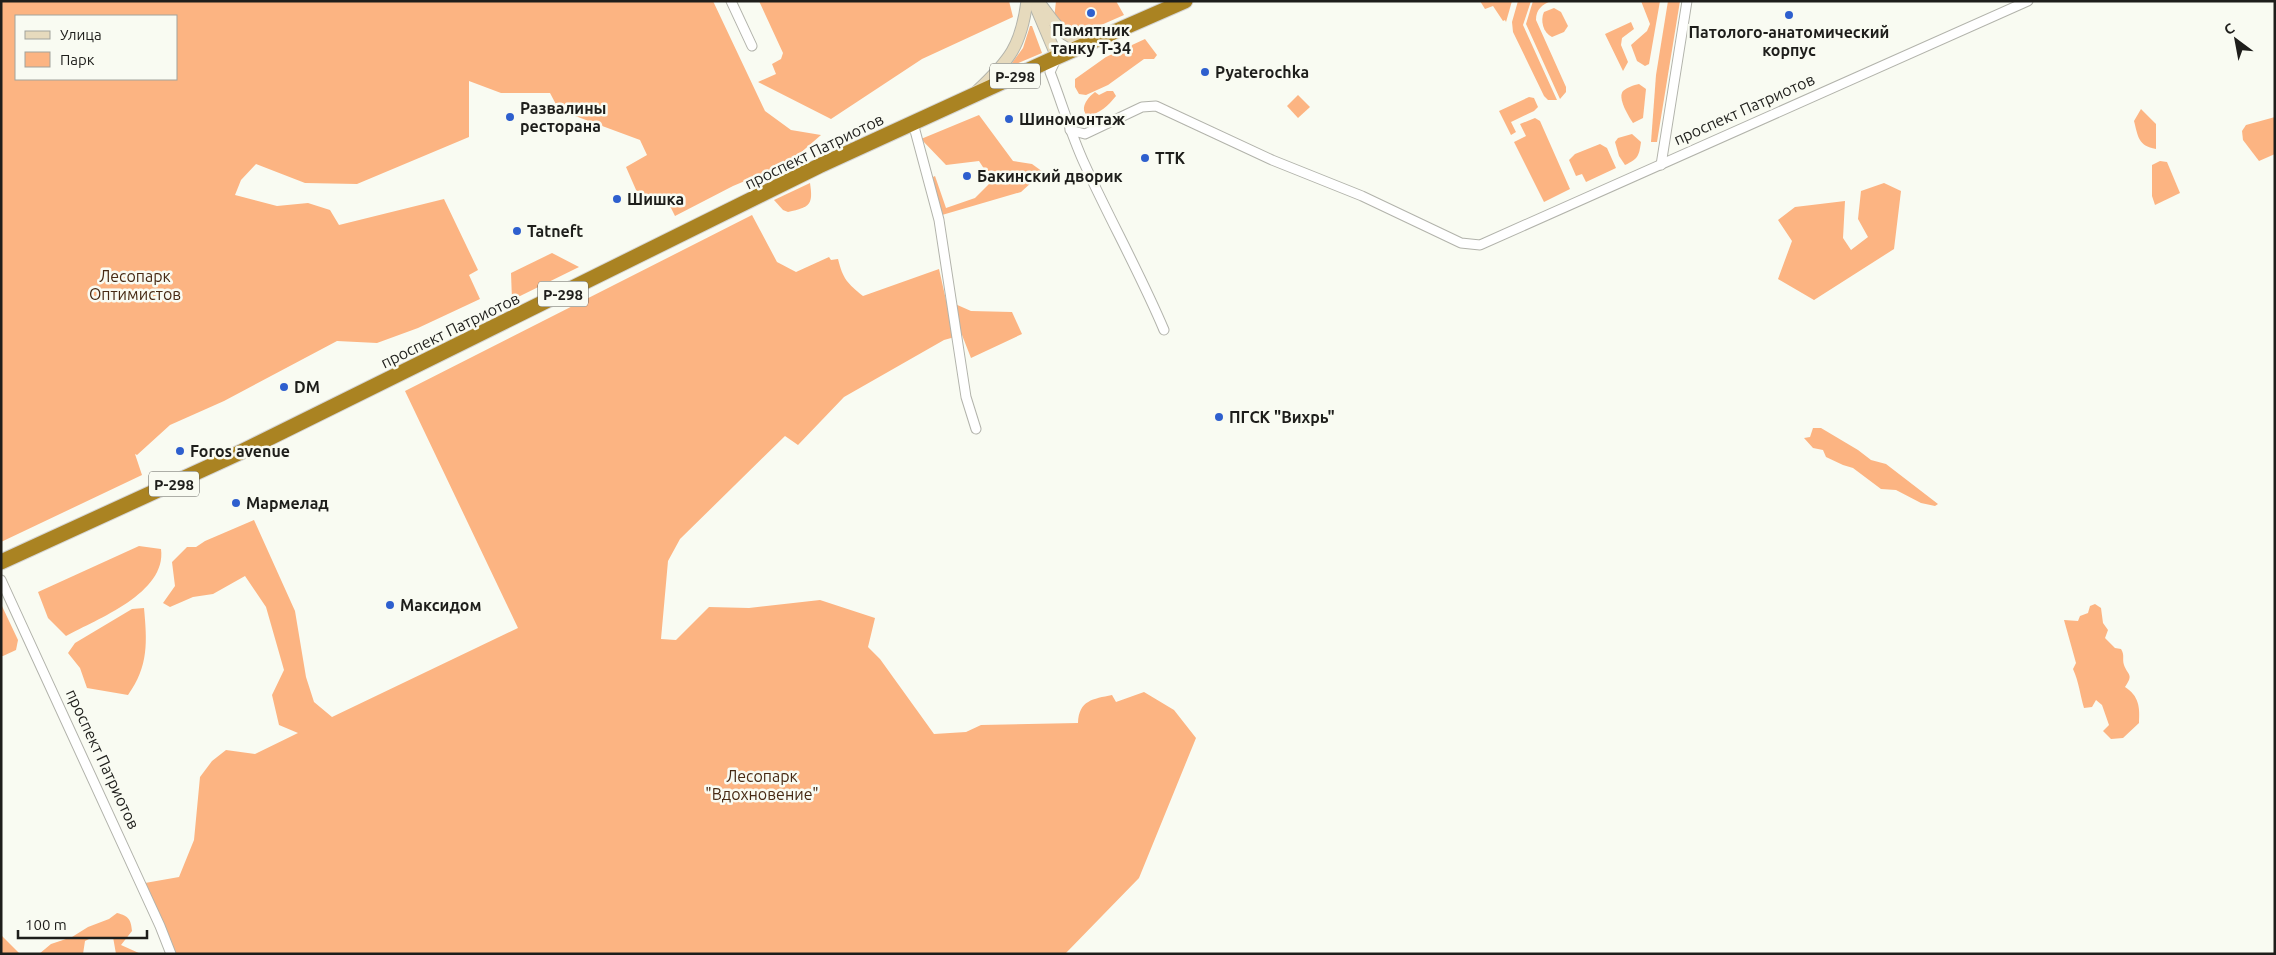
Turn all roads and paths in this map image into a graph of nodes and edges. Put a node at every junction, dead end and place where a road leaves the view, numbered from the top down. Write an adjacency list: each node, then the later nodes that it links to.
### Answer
1 (732, 1): 9 (street)
2 (1034, 1): 10 (street)
3 (1038, 1): 8 (street)
4 (1186, 1): 8 (highway, проспект Патриотов / Р-298)
5 (1687, 1): 14 (street)
6 (2028, 1): 14 (street, проспект Патриотов)
7 (1026, 6): 11 (street)
8 (1088, 44): 10 (highway, проспект Патриотов / Р-298)
9 (752, 46)
10 (1057, 57): 11 (highway, проспект Патриотов / Р-298); 13 (street)
11 (972, 95): 12 (highway, проспект Патриотов / Р-298)
12 (913, 124): 16 (street); 17 (highway, проспект Патриотов / Р-298)
13 (1070, 130): 14 (street, проспект Патриотов); 15 (street)
14 (1661, 165)
15 (1164, 330)
16 (976, 429)
17 (1, 562)
18 (1, 580): 19 (street, проспект Патриотов)
19 (171, 954)

